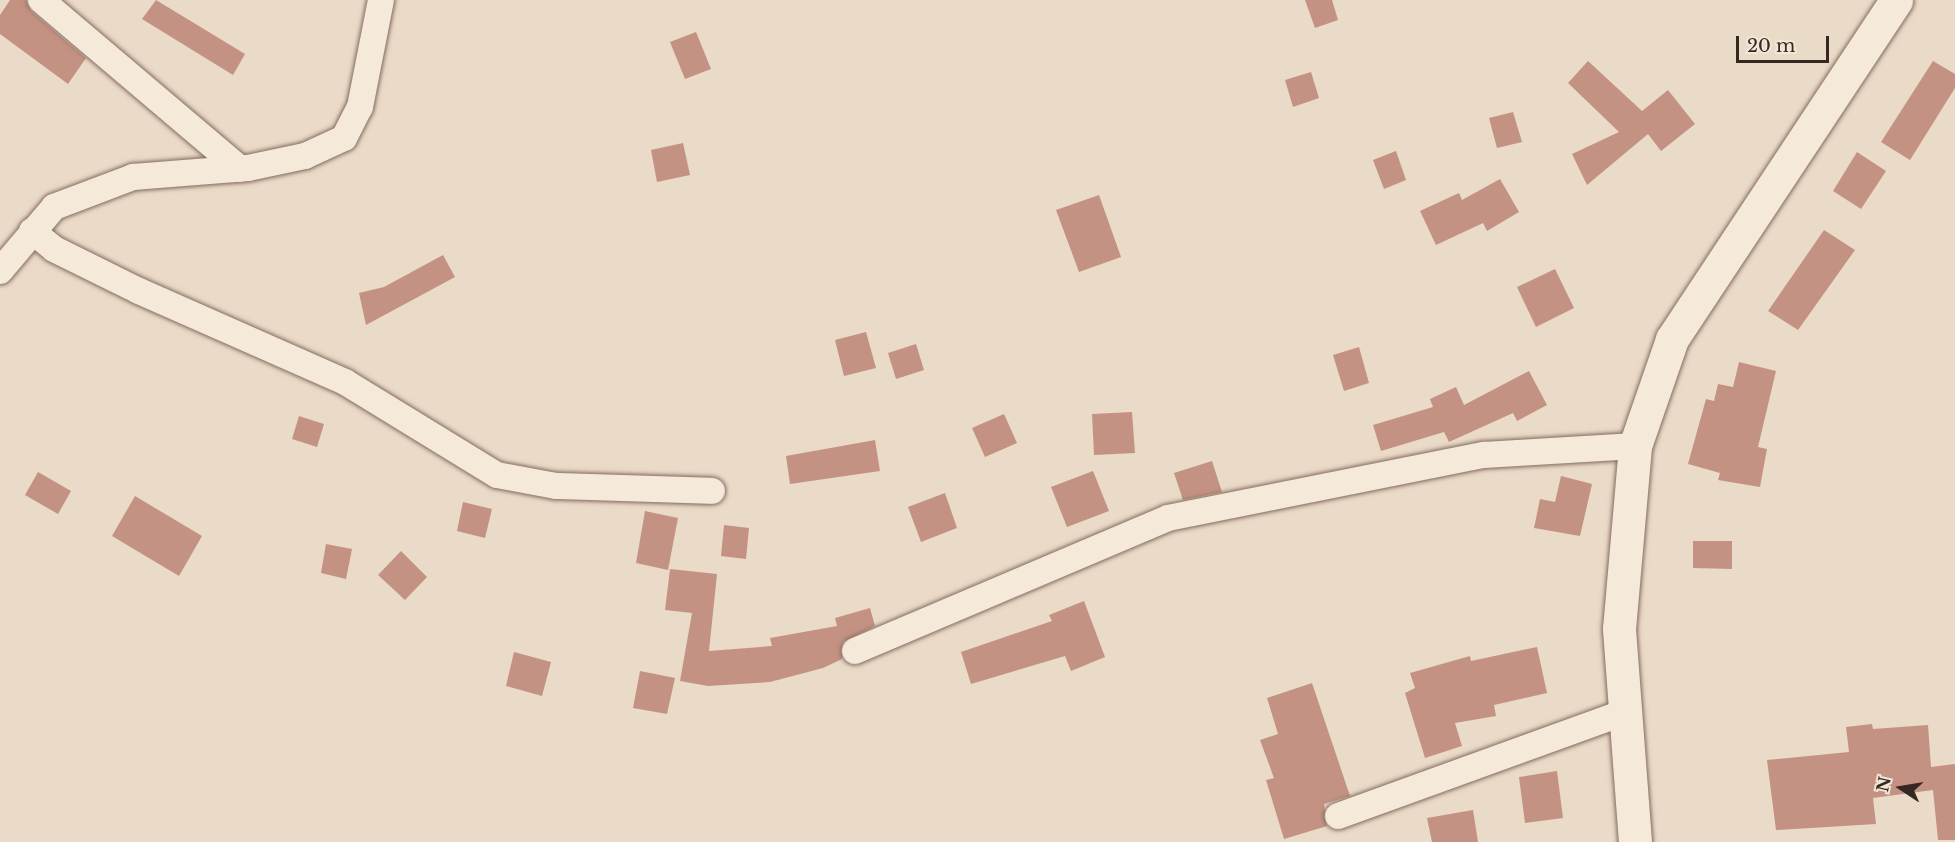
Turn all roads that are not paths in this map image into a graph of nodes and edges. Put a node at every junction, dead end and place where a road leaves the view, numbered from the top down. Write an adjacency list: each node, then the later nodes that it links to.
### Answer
1 (41, 0): 4 (street)
2 (381, 0): 4 (street)
3 (1896, 0): 7 (main road)
4 (240, 169): 5 (street)
5 (32, 231): 6 (street); 8 (street)
6 (0, 271)
7 (1635, 446): 9 (street); 10 (main road)
8 (712, 491)
9 (855, 651)
10 (1625, 712): 11 (street); 12 (main road)
11 (1338, 816)
12 (1635, 842)

